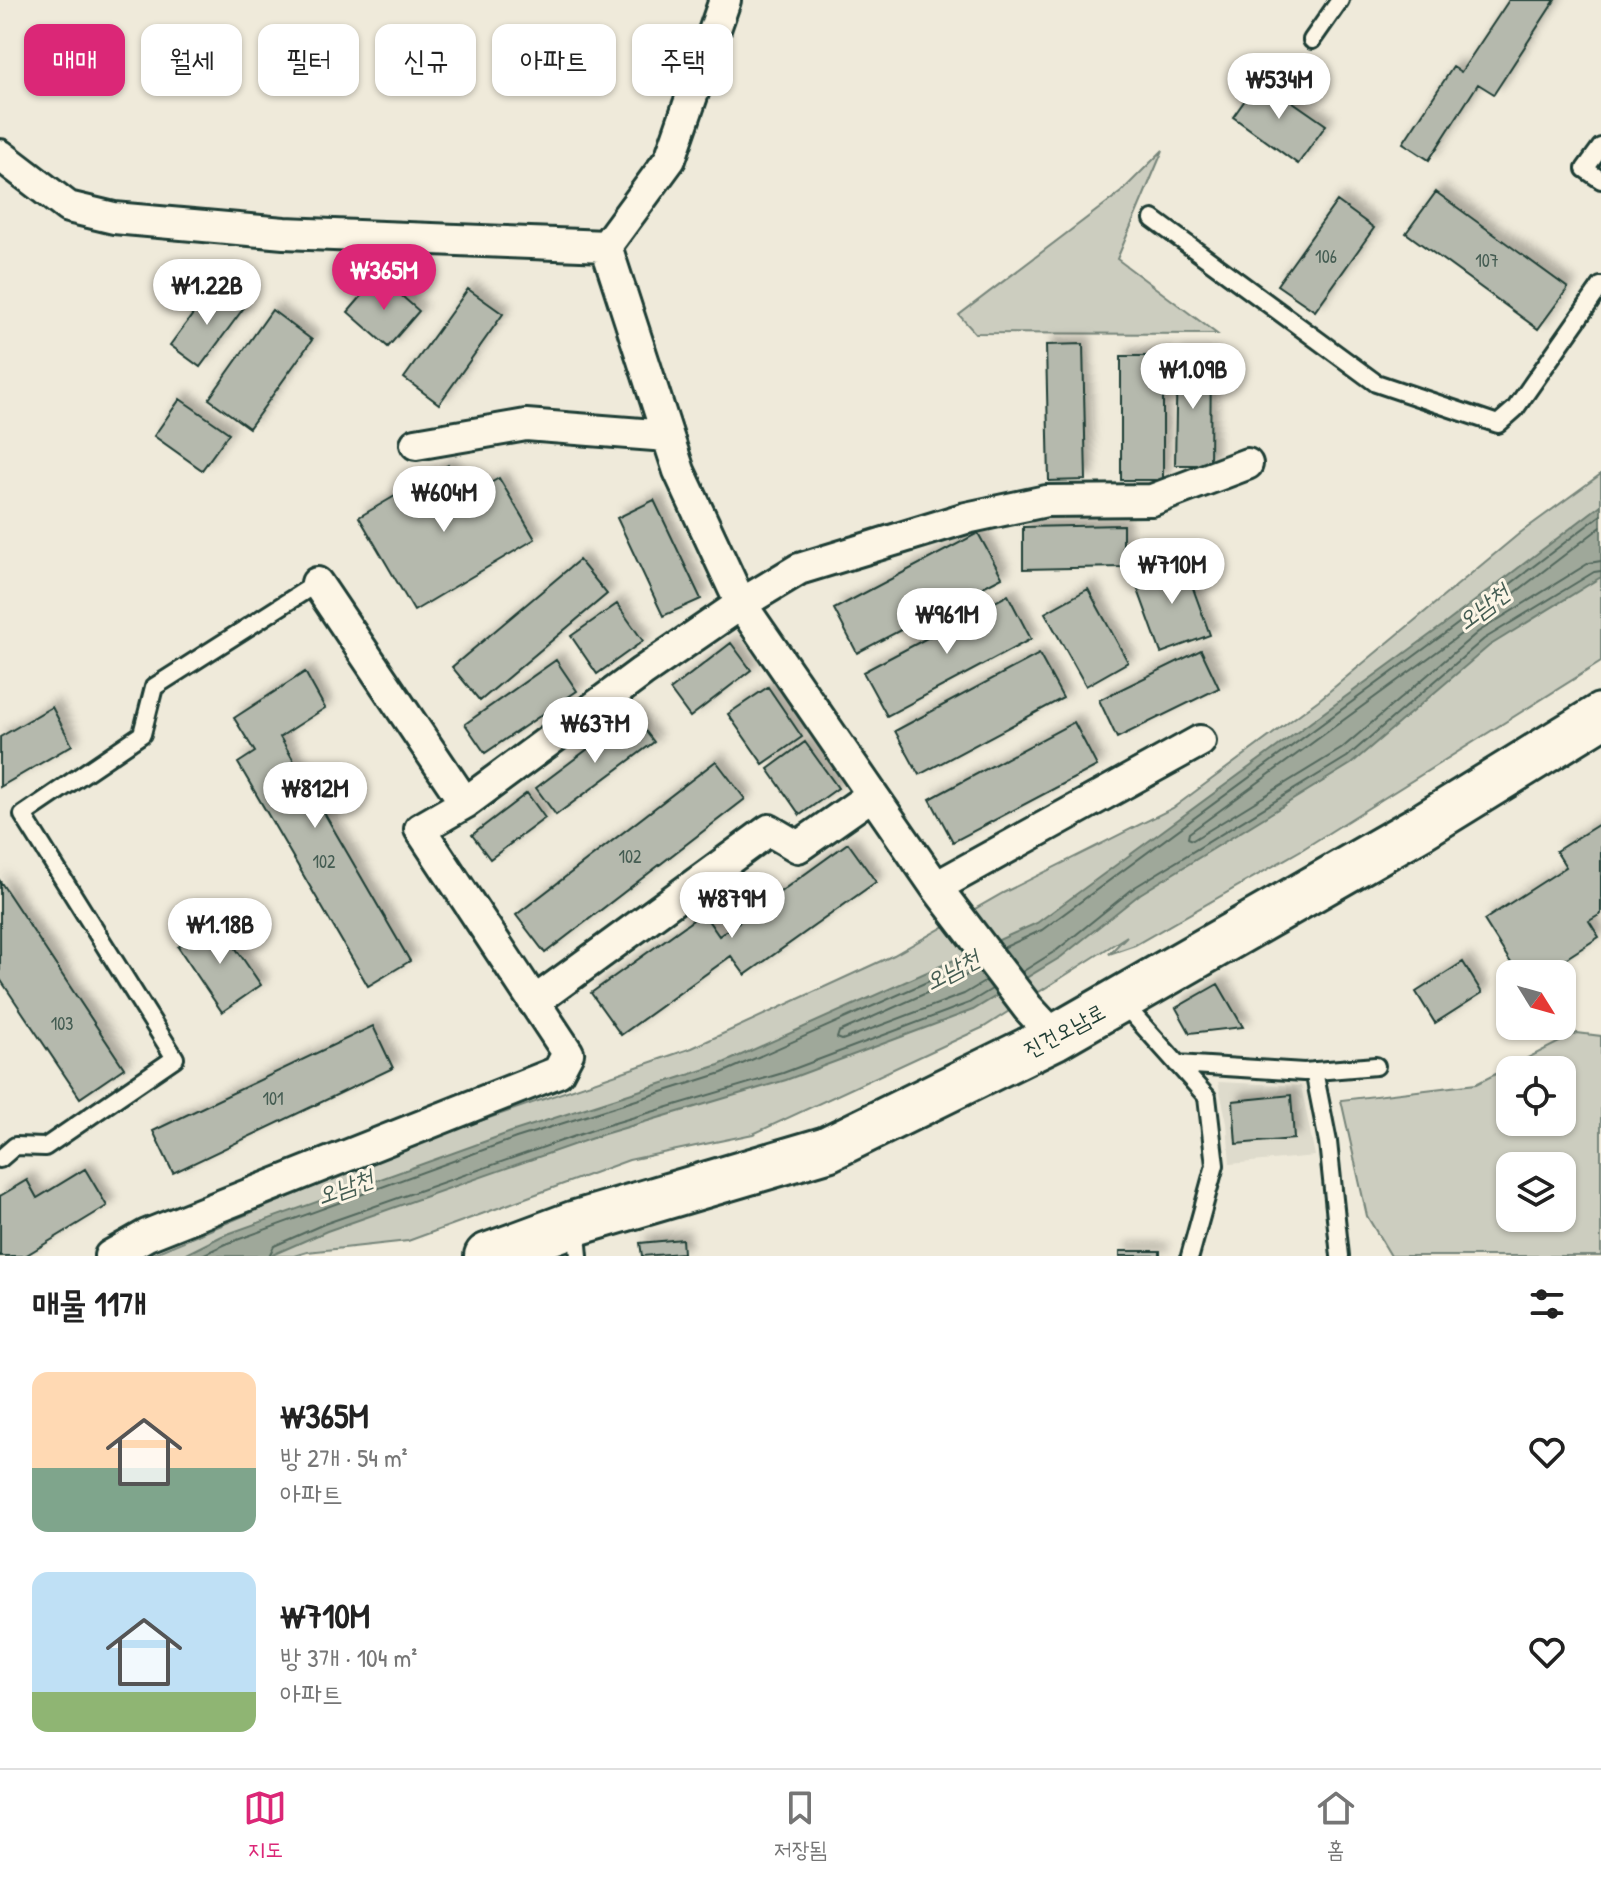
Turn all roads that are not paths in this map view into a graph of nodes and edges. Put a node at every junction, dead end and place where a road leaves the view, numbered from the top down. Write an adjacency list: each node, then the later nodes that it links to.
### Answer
1 (725, 0): 8 (street)
2 (1340, 0): 3 (lane)
3 (1312, 40)
4 (1601, 147): 6 (lane)
5 (0, 155): 8 (street)
6 (1601, 180)
7 (1153, 219): 9 (lane)
8 (606, 246): 10 (street)
9 (1601, 286)
10 (667, 436): 11 (street); 14 (street)
11 (416, 444)
12 (1247, 464): 14 (street)
13 (317, 583): 18 (street); 26 (lane)
14 (741, 604): 17 (street); 18 (street)
15 (1601, 716): 20 (main road, 진건오남로)
16 (1200, 741): 19 (street)
17 (872, 795): 19 (street); 21 (street)
18 (465, 803): 21 (street)
19 (936, 887): 22 (street)
20 (1120, 1000): 22 (main road, 진건오남로); 23 (lane)
21 (534, 1002): 28 (street)
22 (1042, 1022): 27 (main road, 진건오남로)
23 (1177, 1064): 25 (lane); 30 (lane)
24 (1376, 1066): 25 (lane)
25 (1314, 1071): 31 (lane)
26 (0, 1159)
27 (578, 1239): 29 (main road, 진건오남로)
28 (110, 1256)
29 (487, 1256)
30 (1190, 1256)
31 (1340, 1256)

